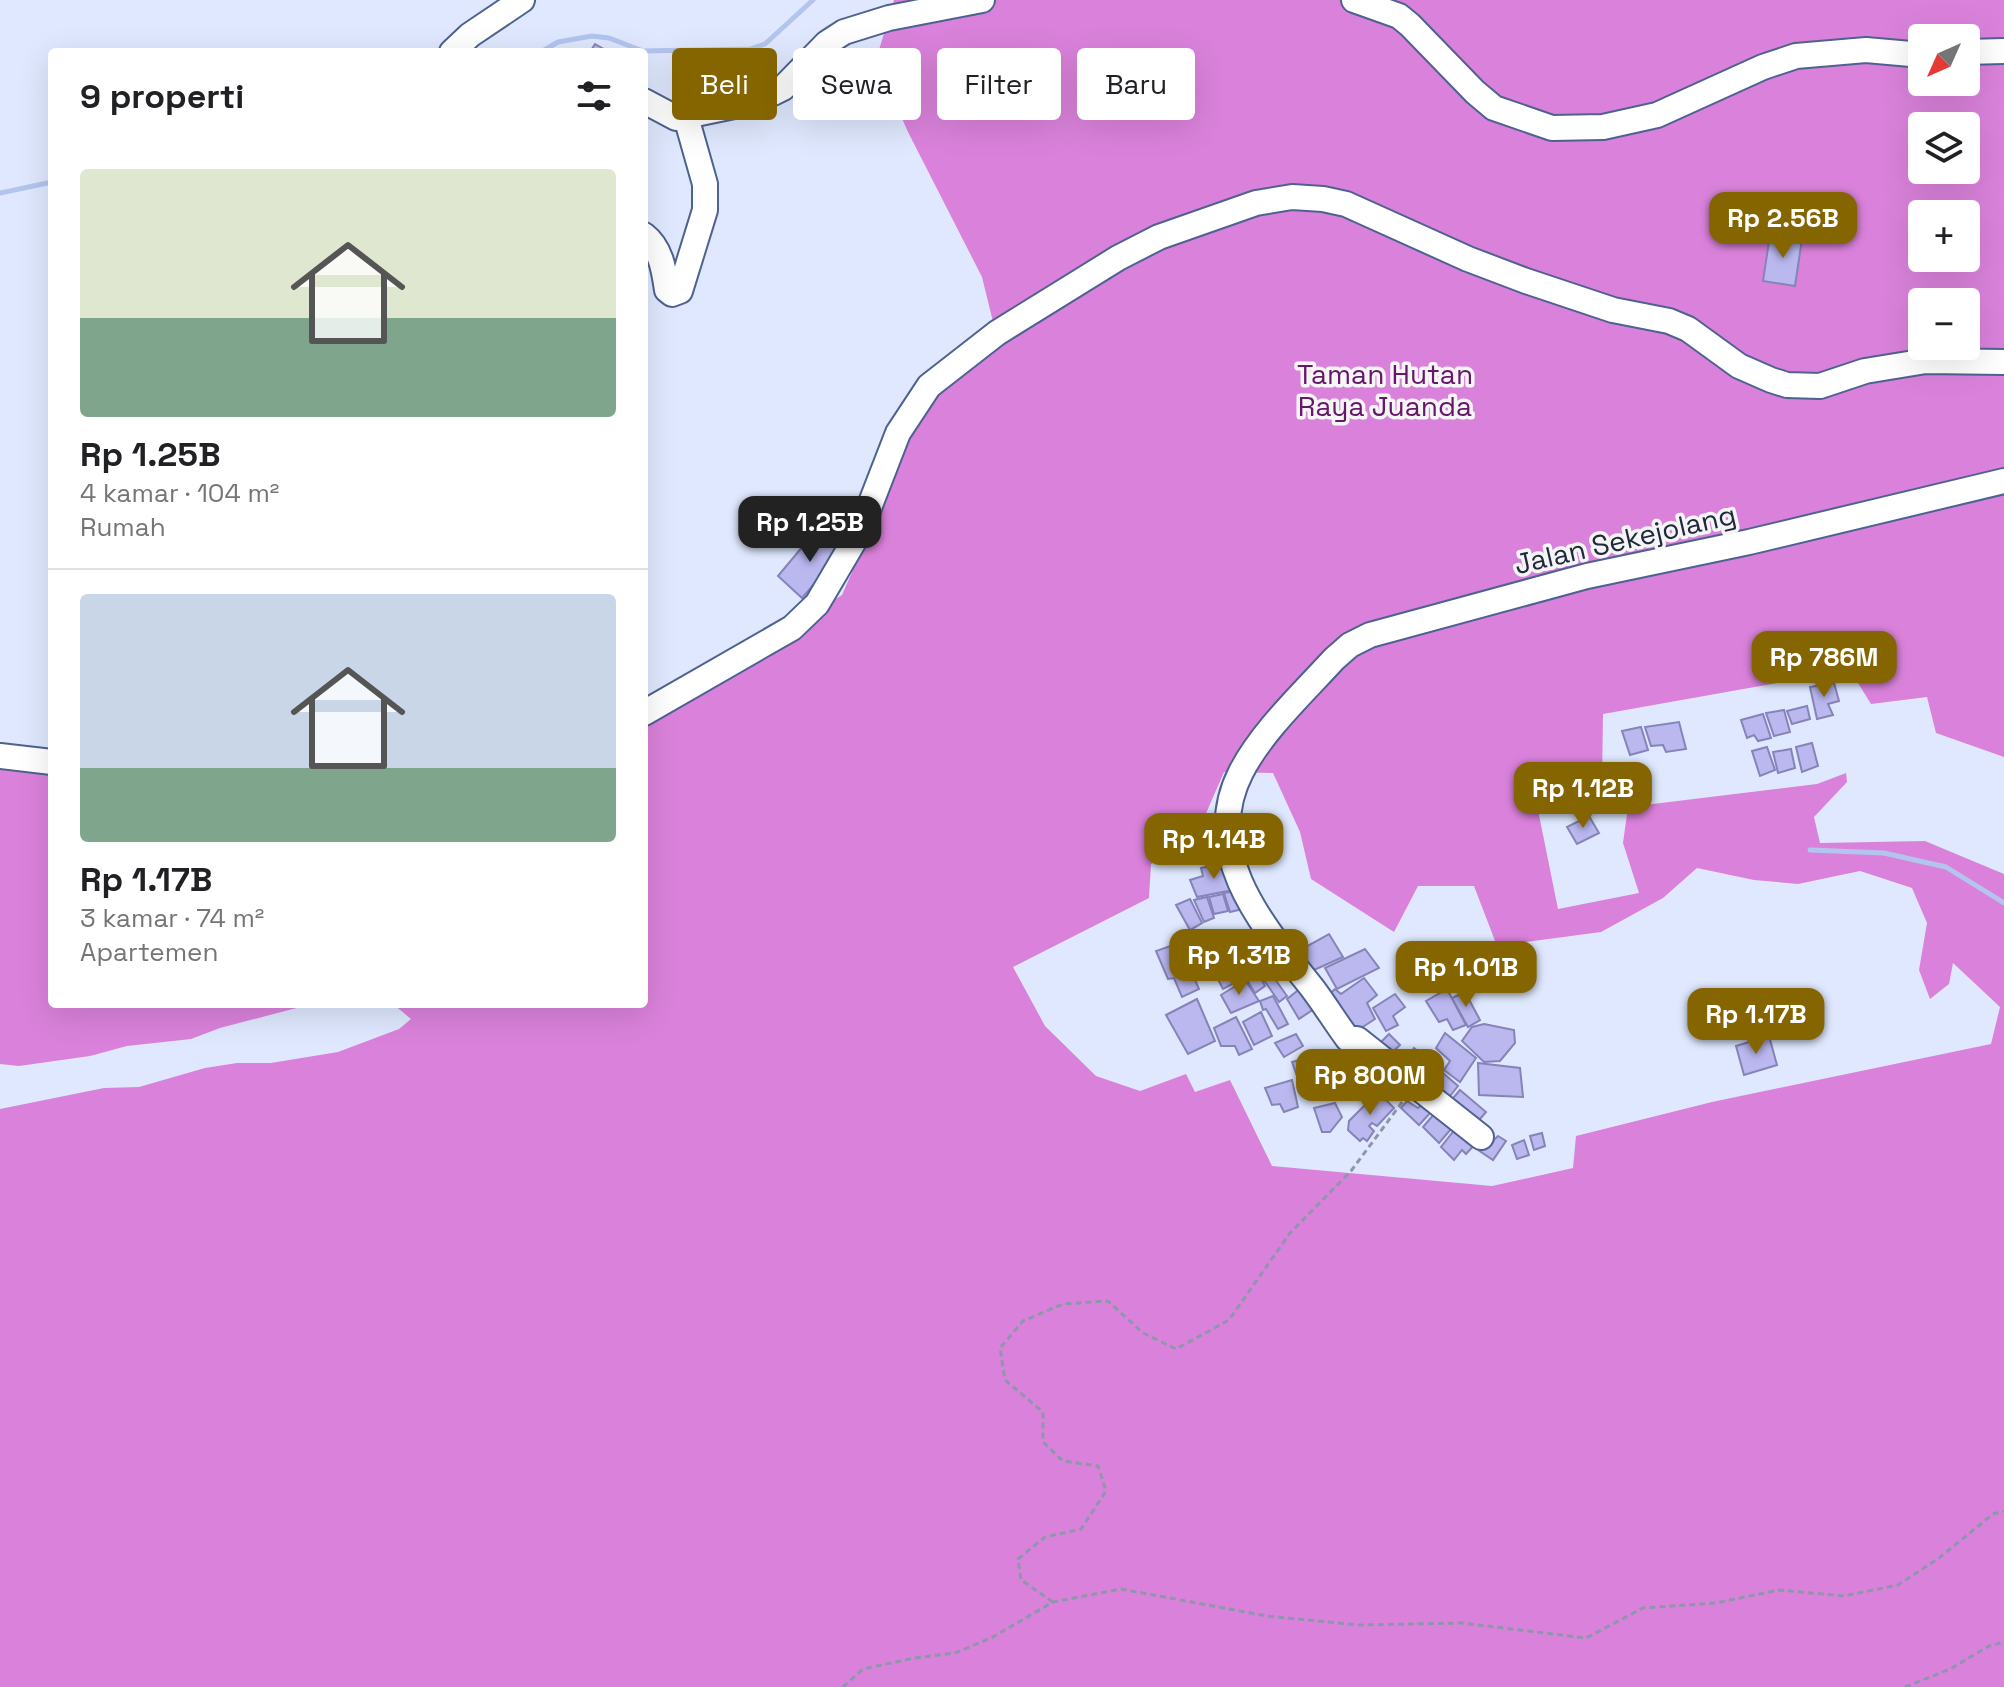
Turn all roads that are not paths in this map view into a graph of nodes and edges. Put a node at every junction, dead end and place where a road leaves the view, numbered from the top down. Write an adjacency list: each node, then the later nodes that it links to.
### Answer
1 (522, 0): 4 (street)
2 (982, 0): 8 (street)
3 (1354, 0): 7 (street)
4 (456, 48)
5 (2004, 51): 6 (street)
6 (1980, 52)
7 (1908, 54)
8 (777, 91)
9 (648, 103): 10 (street)
10 (672, 116)
11 (687, 120): 12 (street)
12 (648, 240)
13 (2004, 362): 15 (street)
14 (2004, 481): 18 (street, Jalan Sekejolang)
15 (648, 711)
16 (0, 756): 17 (street)
17 (48, 762)
18 (1481, 1137)

